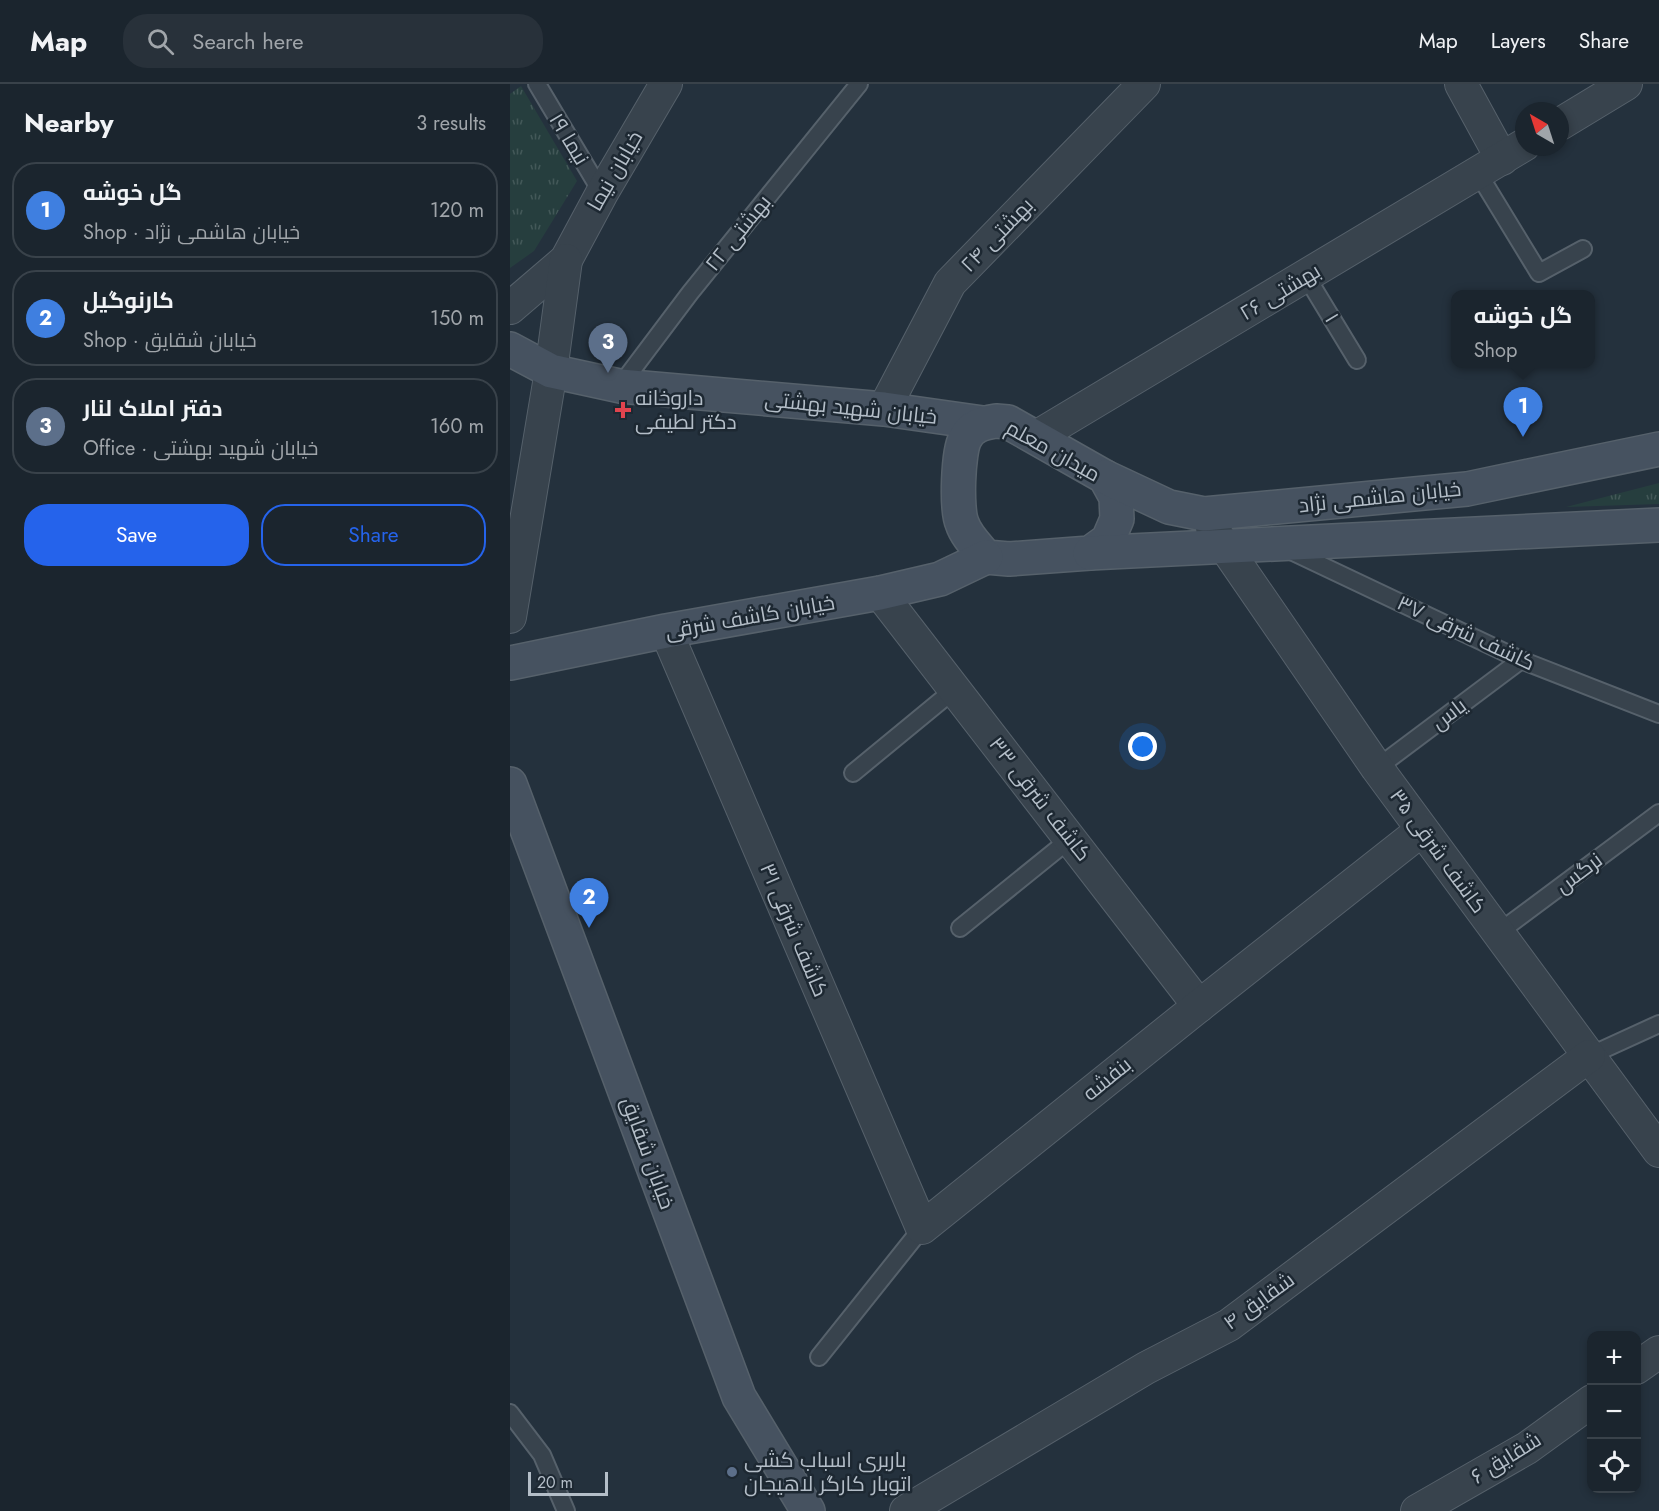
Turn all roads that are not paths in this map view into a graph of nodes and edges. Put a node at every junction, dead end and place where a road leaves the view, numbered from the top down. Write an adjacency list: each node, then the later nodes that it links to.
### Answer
1 (537, 84): 9 (lane, نیما ۱۹)
2 (859, 84): 17 (lane, بهشتی ۲۲)
3 (1144, 84): 18 (street, بهشتی ۲۴)
4 (1461, 84): 8 (street)
5 (1626, 84): 7 (street)
6 (664, 85): 9 (street, خیابان نیما)
7 (1569, 119)
8 (1501, 159): 10 (lane); 12 (street, بهشتی ۲۶)
9 (602, 194): 11 (street, خیابان نیما)
10 (1583, 249)
11 (566, 260): 13 (street, خیابان نیما); 16 (street, خیابان نیما)
12 (1306, 276): 15 (lane, ۱); 20 (street, بهشتی ۲۶)
13 (510, 308)
14 (510, 349): 16 (main road, خیابان شهید بهشتی)
15 (1357, 360)
16 (551, 372): 17 (main road, خیابان شهید بهشتی); 30 (street, خیابان نیما)
17 (620, 386): 18 (main road, خیابان شهید بهشتی)
18 (884, 409): 19 (main road, خیابان شهید بهشتی)
19 (983, 423): 20 (main road, میدان معلم); 28 (main road, میدان معلم)
20 (1036, 437): 22 (main road, میدان معلم)
21 (1659, 449): 23 (main road, خیابان هاشمی نژاد)
22 (1105, 477): 23 (main road, خیابان هاشمی نژاد); 27 (main road, میدان معلم)
23 (1204, 514): 26 (street, کاشف شرقی ۳۵)
24 (1659, 525): 25 (main road)
25 (1277, 544): 26 (main road); 32 (lane, کاشف شرقی ۳۷)
26 (1224, 546): 27 (main road); 36 (street, کاشف شرقی ۳۵)
27 (1090, 554): 28 (main road)
28 (986, 557): 29 (main road, خیابان کاشف شرقی)
29 (880, 593): 31 (main road, خیابان کاشف شرقی); 34 (street, کاشف شرقی ۳۳)
30 (510, 617)
31 (666, 631): 33 (main road, خیابان کاشف شرقی); 48 (street, کاشف شرقی ۳۱)
32 (1521, 660): 35 (lane, کاشف شرقی ۳۷); 36 (lane, یاس)
33 (510, 663)
34 (955, 689): 37 (lane); 41 (street, کاشف شرقی ۳۳)
35 (1659, 714)
36 (1377, 768): 40 (street, کاشف شرقی ۳۵)
37 (853, 773)
38 (510, 784): 55 (main road, خیابان شقایق)
39 (1659, 813): 43 (lane, نرگس)
40 (1422, 830): 43 (street, کاشف شرقی ۳۵); 44 (street, بنفشه)
41 (1070, 839): 42 (lane); 44 (street, کاشف شرقی ۳۳)
42 (960, 928)
43 (1498, 933): 46 (street, کاشف شرقی ۳۵)
44 (1198, 1006): 48 (street, بنفشه)
45 (1659, 1024): 46 (lane)
46 (1589, 1056): 47 (street, کاشف شرقی ۳۵); 56 (street, شقایق ۴)
47 (1655, 1139)
48 (922, 1228): 50 (lane, بنفشه)
49 (1659, 1352): 51 (street)
50 (819, 1357)
51 (1641, 1365)
52 (1587, 1405): 57 (street, شقایق ۶)
53 (510, 1413): 54 (lane)
54 (566, 1511)
55 (808, 1511)
56 (906, 1511)
57 (1417, 1511)

